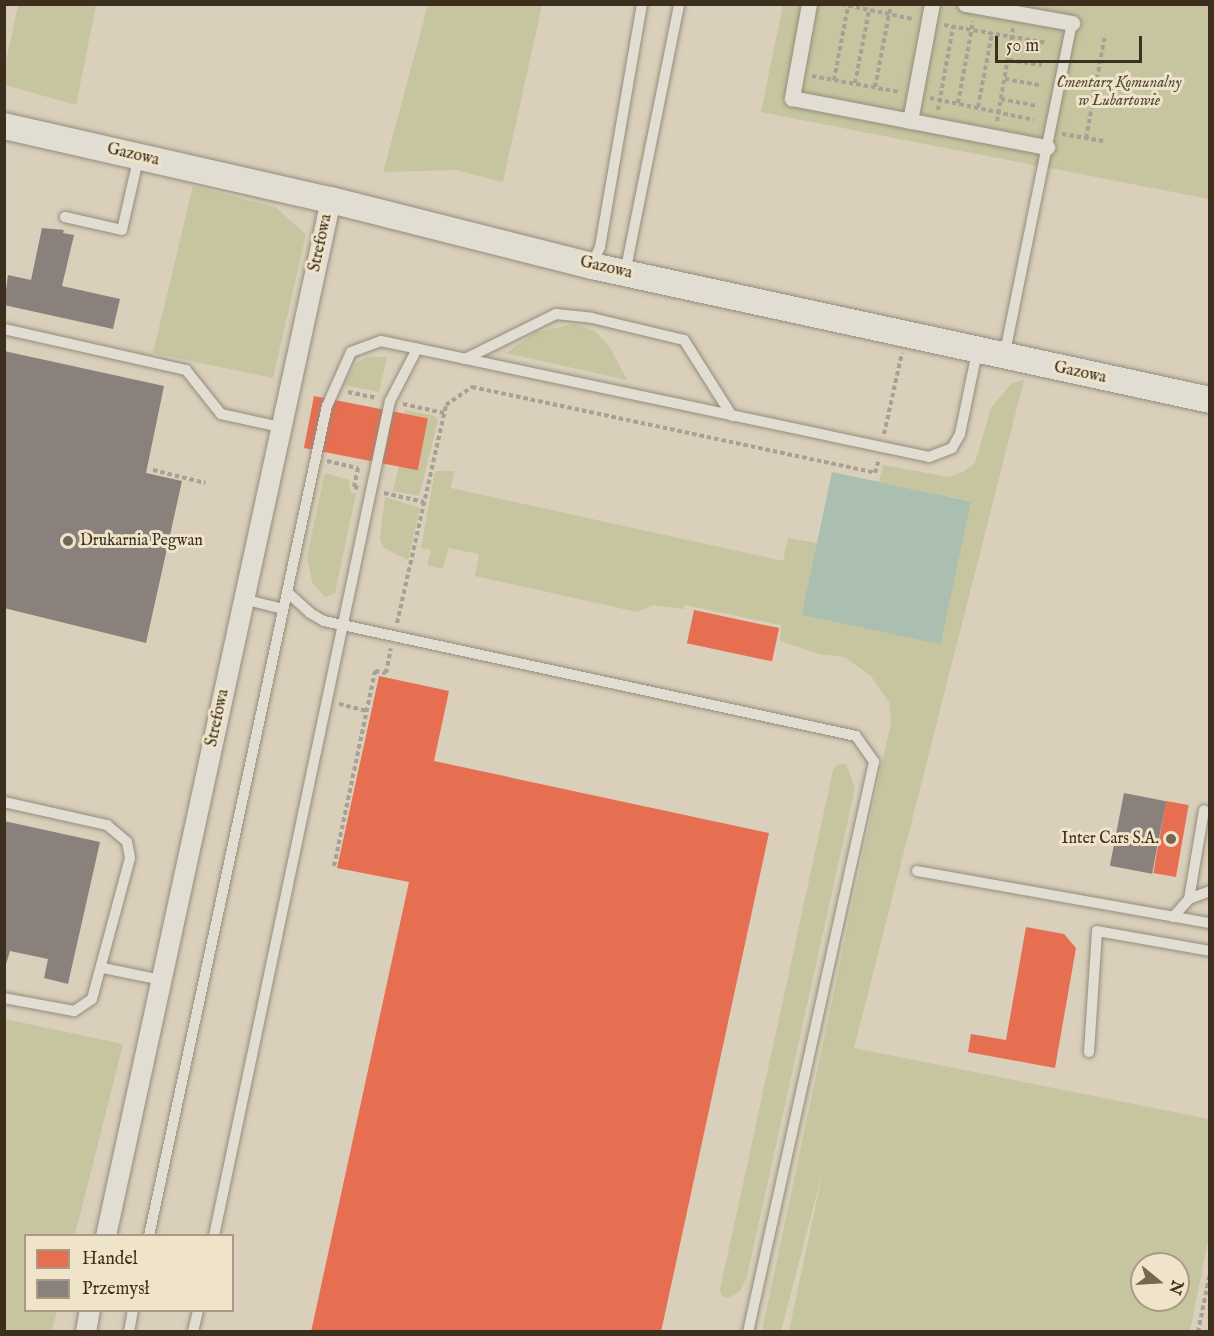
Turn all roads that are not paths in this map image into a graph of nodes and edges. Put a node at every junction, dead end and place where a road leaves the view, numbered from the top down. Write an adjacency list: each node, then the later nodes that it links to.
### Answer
1 (642, 4): 13 (lane)
2 (679, 4): 14 (lane)
3 (809, 4): 7 (street)
4 (932, 4): 7 (street)
5 (970, 5): 6 (street)
6 (1072, 23): 9 (lane)
7 (910, 121): 9 (street)
8 (4, 126): 10 (street, Gazowa)
9 (1047, 147): 18 (lane)
10 (139, 156): 11 (street, Gazowa); 12 (lane)
11 (331, 200): 13 (street, Gazowa); 22 (street, Strefowa)
12 (64, 217)
13 (592, 266): 14 (street, Gazowa)
14 (625, 273): 17 (street, Gazowa)
15 (4, 329): 22 (lane)
16 (417, 349): 19 (lane); 23 (lane); 26 (lane)
17 (977, 352): 18 (street, Gazowa); 21 (lane)
18 (1004, 357): 20 (street, Gazowa)
19 (465, 359): 21 (lane); 21 (lane)
20 (1209, 400)
21 (732, 416)
22 (280, 427): 24 (street, Strefowa)
23 (287, 591): 25 (lane); 26 (lane)
24 (243, 600): 25 (lane); 36 (street, Strefowa)
25 (283, 609): 40 (lane)
26 (345, 625): 41 (lane); 48 (lane)
27 (4, 802): 35 (lane)
28 (1204, 810): 31 (lane)
29 (917, 871): 32 (lane)
30 (1209, 891): 31 (lane)
31 (1190, 899): 32 (lane)
32 (1173, 917): 33 (lane)
33 (1209, 923)
34 (1209, 951): 38 (lane)
35 (103, 968): 36 (lane); 37 (lane)
36 (161, 980): 39 (street, Strefowa)
37 (4, 998)
38 (1089, 1052)
39 (106, 1234)
40 (149, 1234)
41 (214, 1234)
42 (90, 1312): 45 (street)
43 (134, 1312): 46 (lane)
44 (198, 1312): 47 (lane)
45 (86, 1332)
46 (129, 1332)
47 (193, 1332)
48 (748, 1332)

